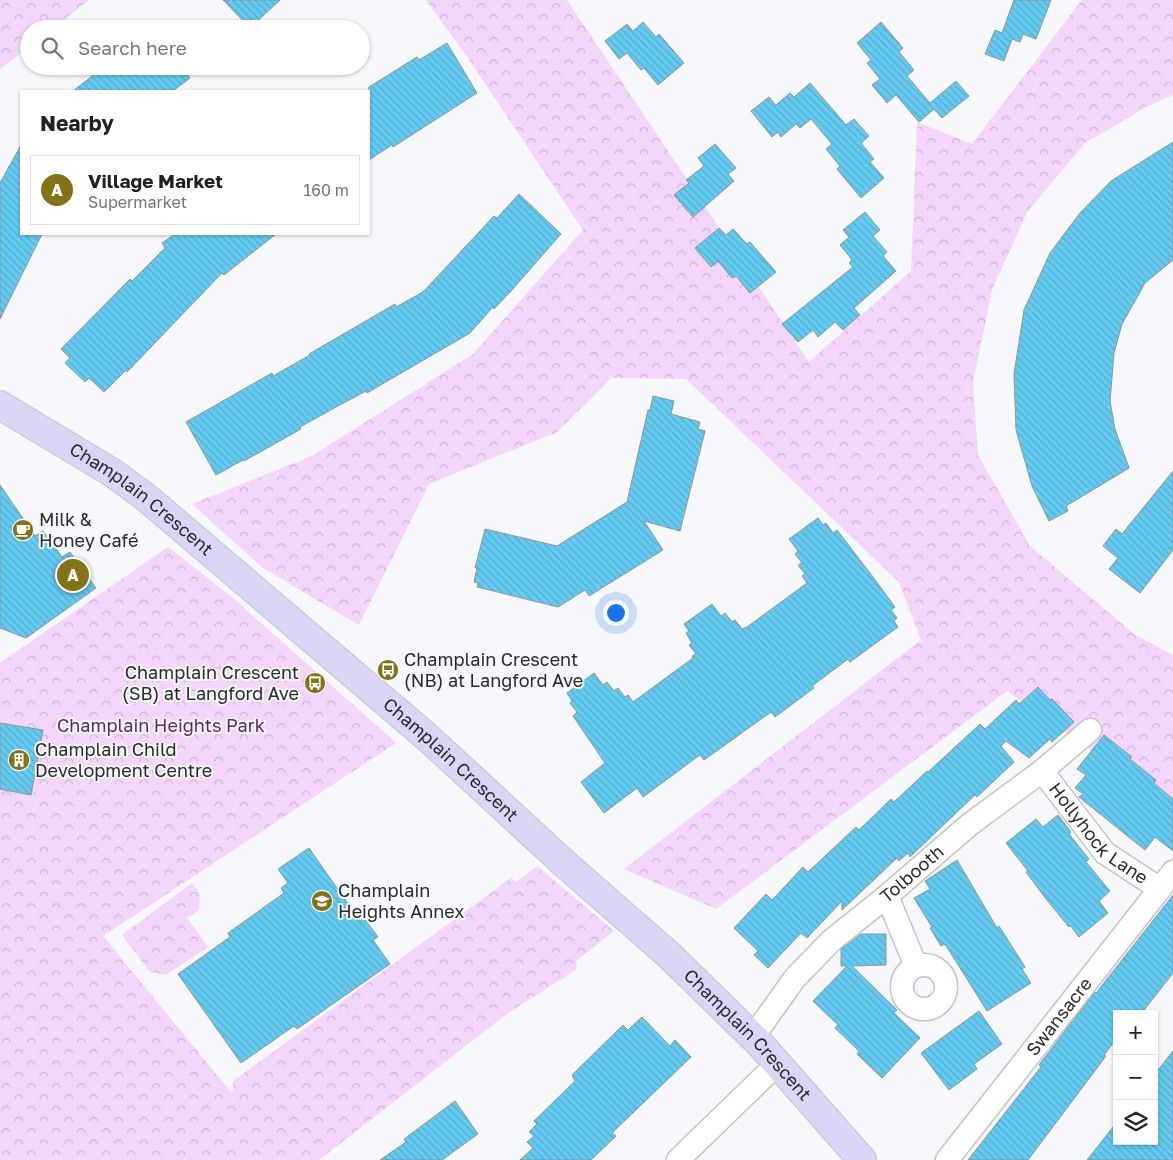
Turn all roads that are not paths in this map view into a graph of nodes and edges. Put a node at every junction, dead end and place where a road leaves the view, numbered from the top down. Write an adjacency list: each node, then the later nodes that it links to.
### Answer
1 (0, 405): 7 (street, Champlain Crescent)
2 (1090, 730): 3 (street, Tolbooth)
3 (1042, 771): 4 (street, Hollyhock Lane); 5 (street, Tolbooth)
4 (1166, 880): 11 (street, Swansacre)
5 (887, 896): 6 (street); 7 (street, Tolbooth)
6 (916, 966)
7 (753, 1037): 8 (street, Champlain Crescent)
8 (778, 1064): 9 (street); 10 (street, Champlain Crescent)
9 (678, 1160)
10 (862, 1160)
11 (947, 1160)

